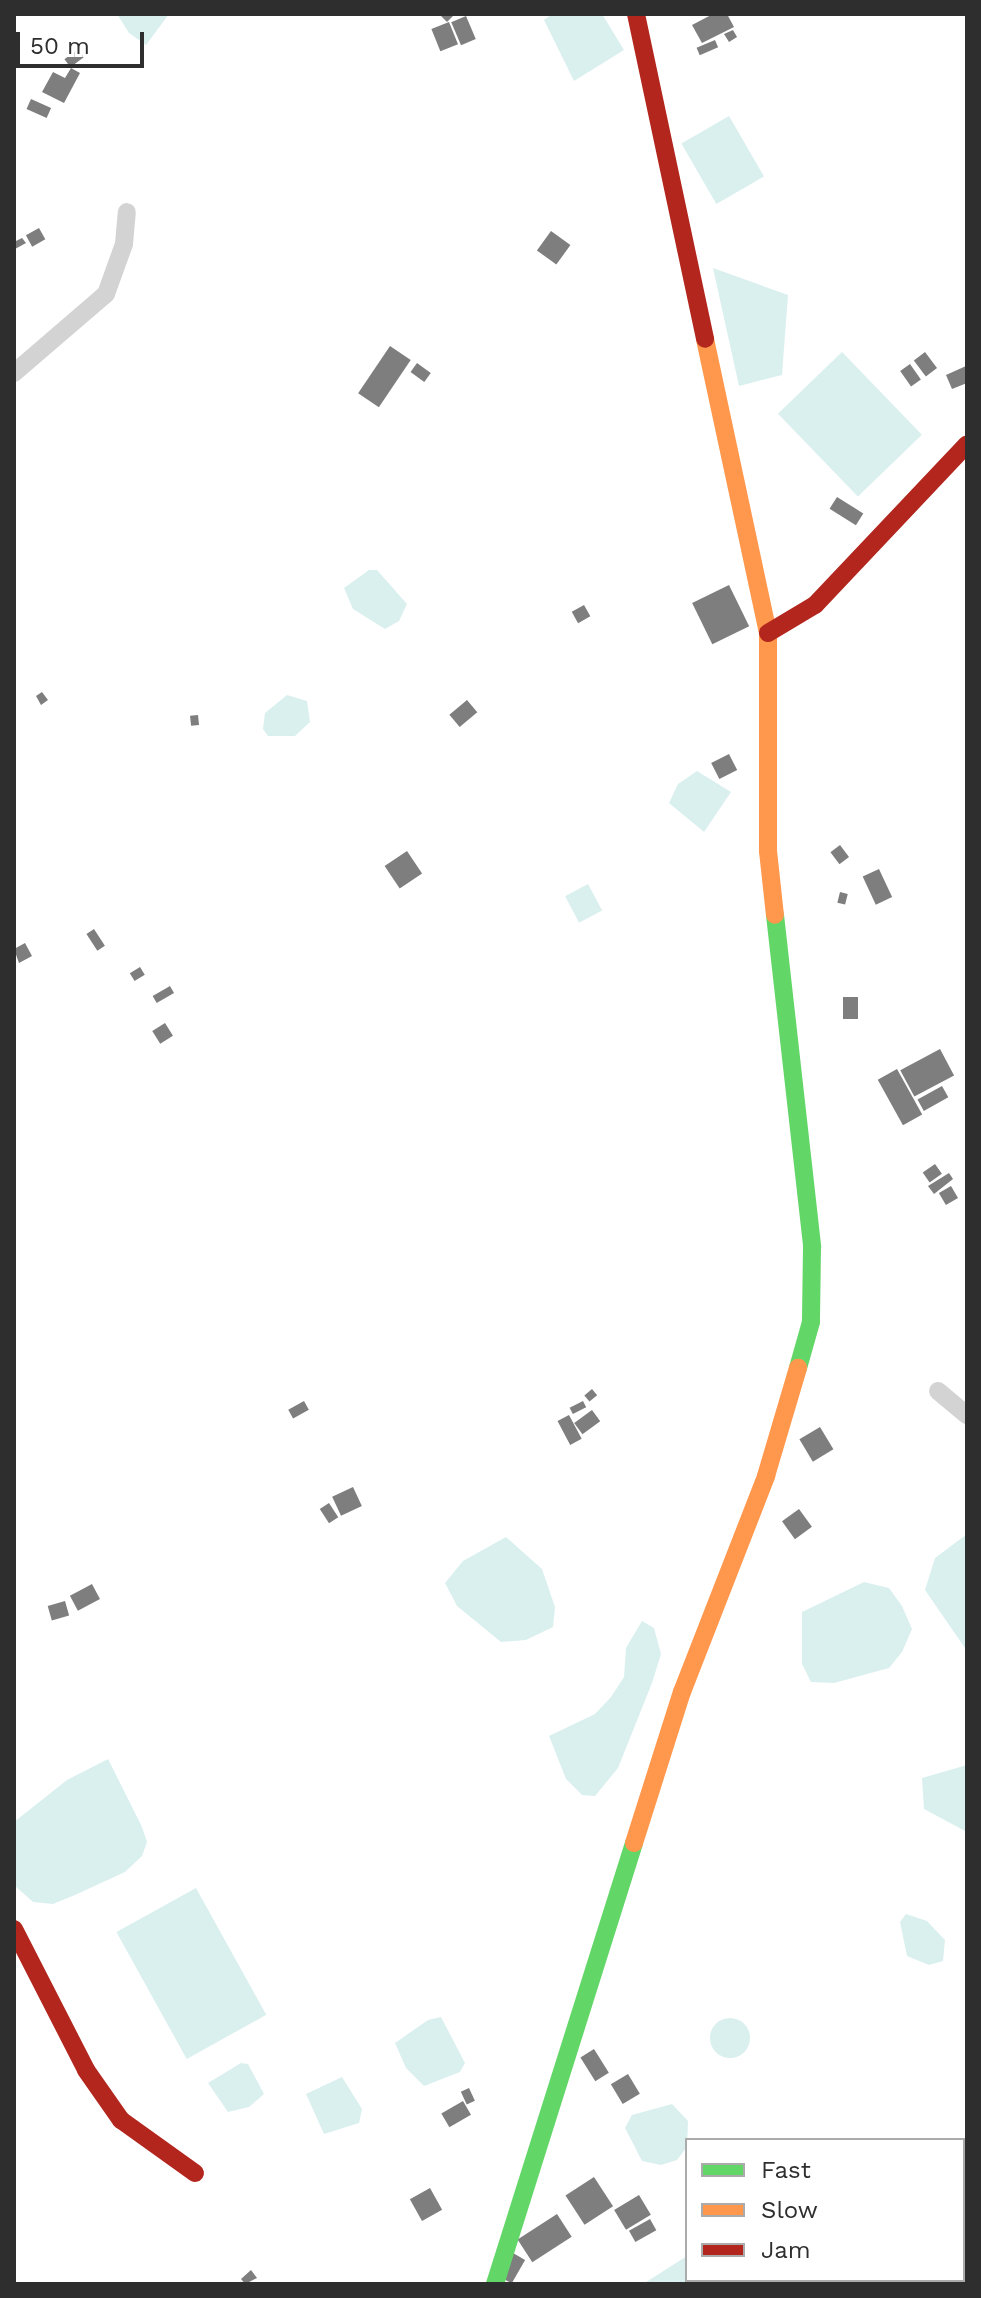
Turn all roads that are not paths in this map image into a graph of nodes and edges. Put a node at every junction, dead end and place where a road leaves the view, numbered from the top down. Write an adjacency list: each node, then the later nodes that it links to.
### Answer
1 (636, 14): 5 (main road)
2 (127, 212): 3 (street)
3 (14, 373)
4 (967, 444): 5 (main road)
5 (768, 633): 10 (main road)
6 (938, 1391): 7 (street)
7 (967, 1415)
8 (14, 1929): 9 (main road)
9 (195, 2173)
10 (495, 2284)

